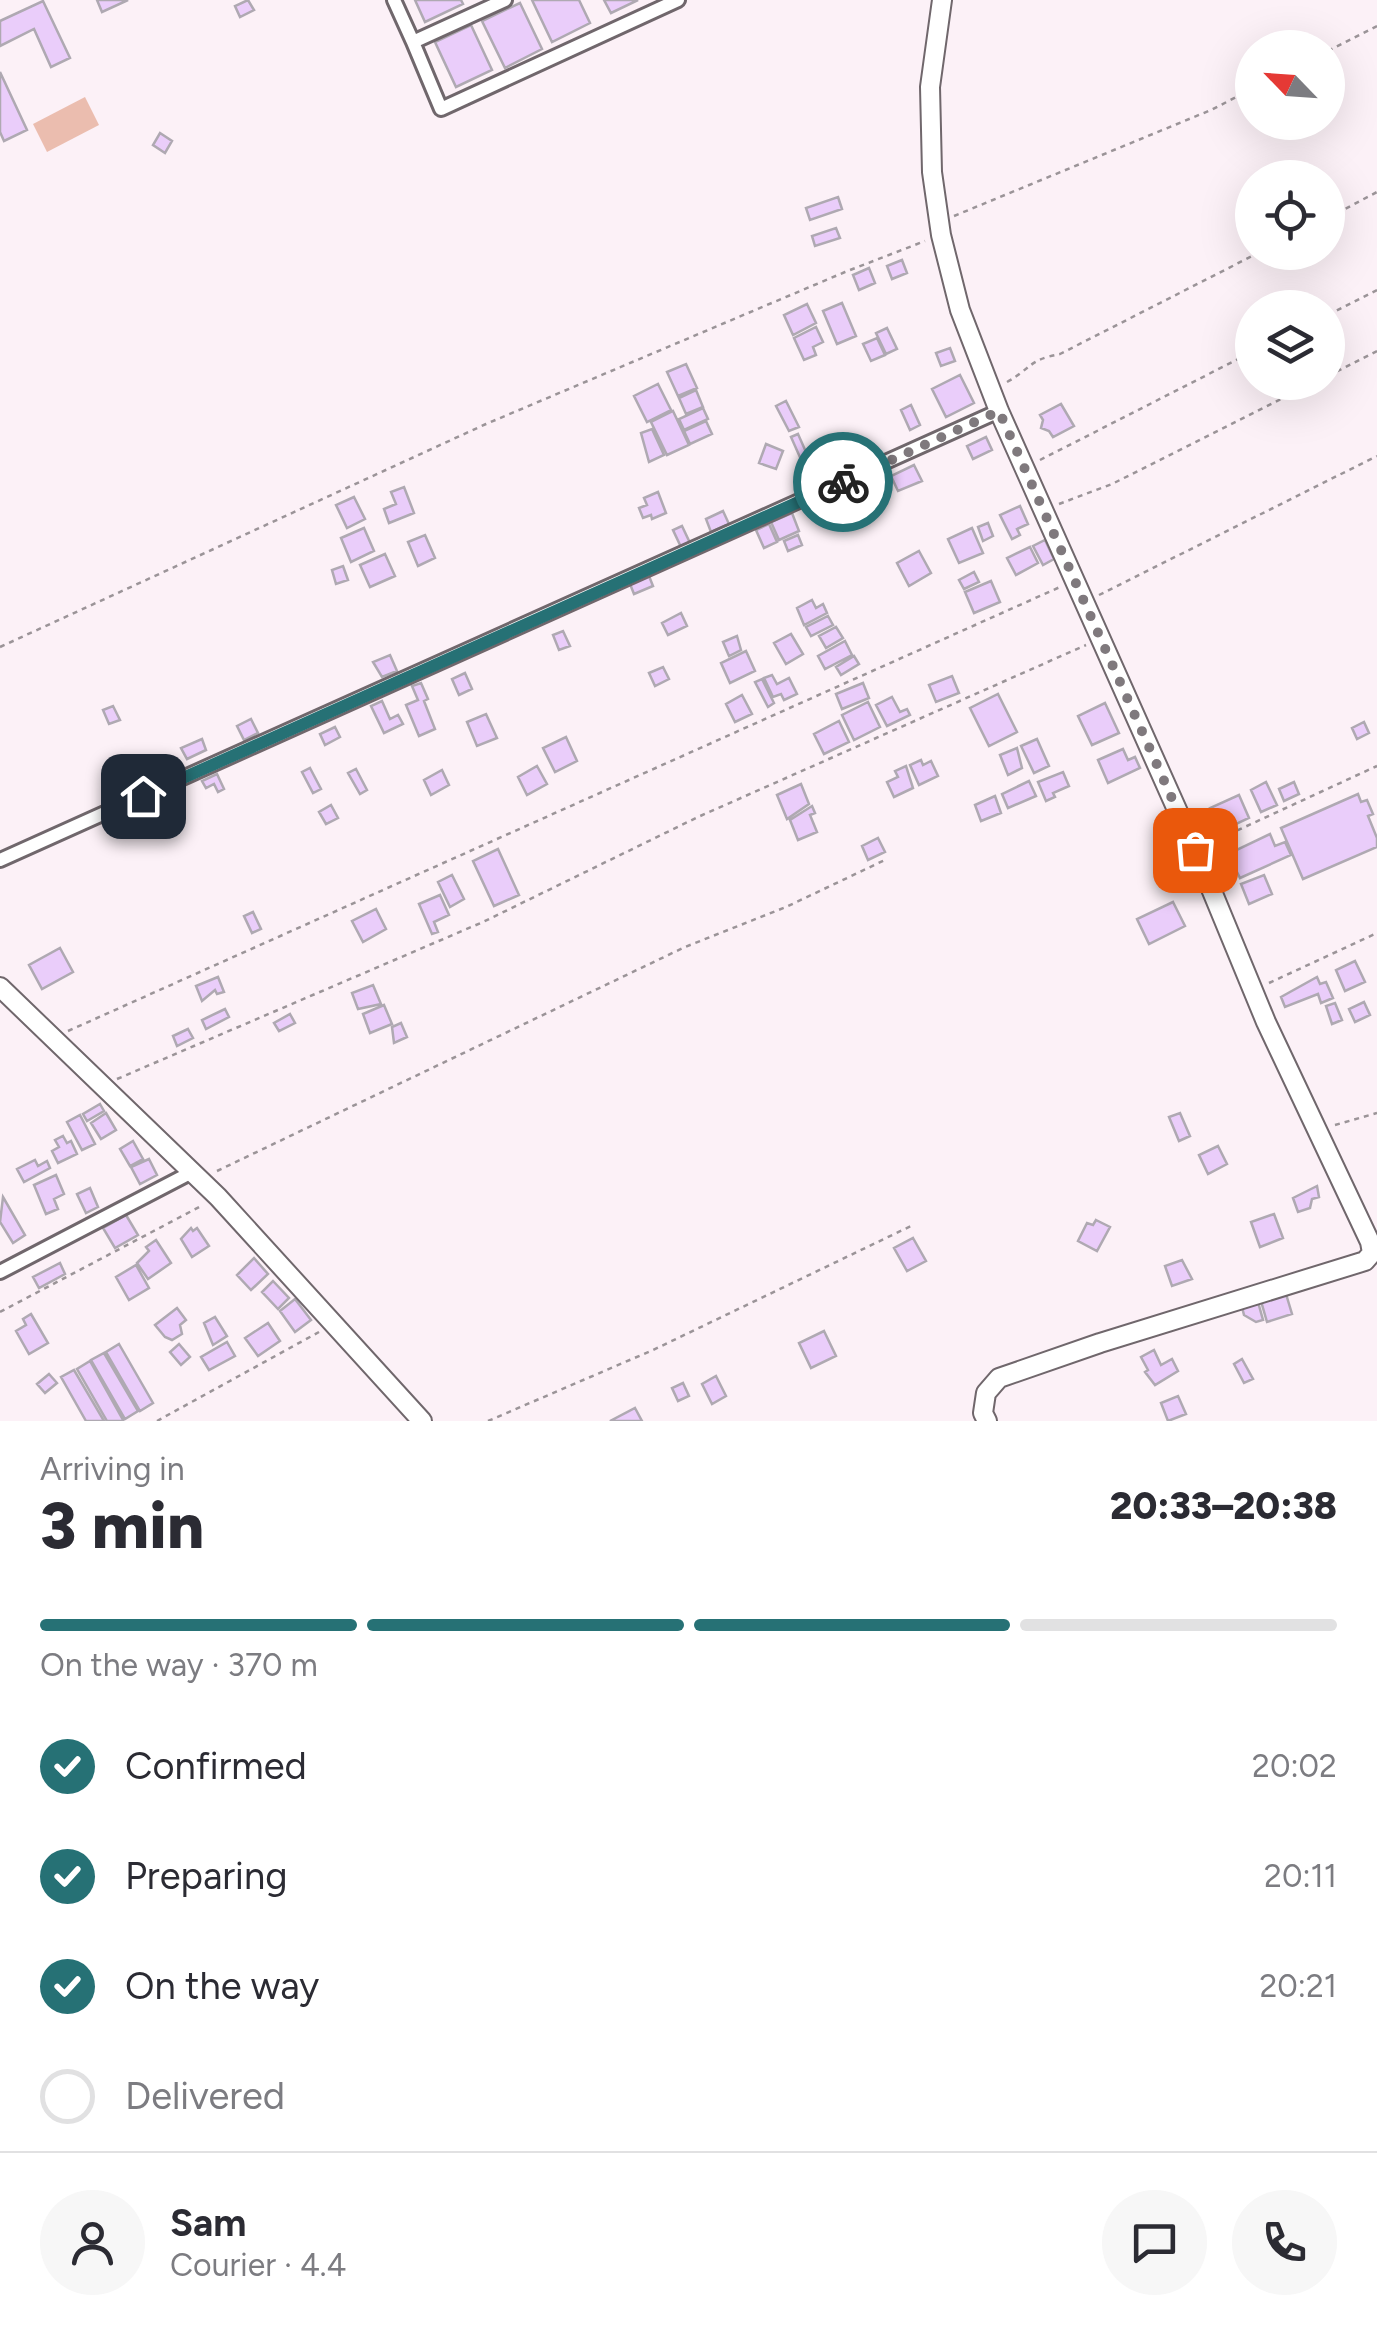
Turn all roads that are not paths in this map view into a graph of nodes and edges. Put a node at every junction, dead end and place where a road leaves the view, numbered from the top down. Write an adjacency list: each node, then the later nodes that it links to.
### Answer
1 (394, 0): 5 (street)
2 (505, 0): 5 (street)
3 (678, 0): 5 (street)
4 (942, 0): 6 (street)
5 (413, 42)
6 (999, 411): 7 (street); 12 (street)
7 (0, 860)
8 (0, 987): 9 (street)
9 (192, 1172): 10 (street); 11 (street)
10 (0, 1272)
11 (422, 1421)
12 (987, 1421)

